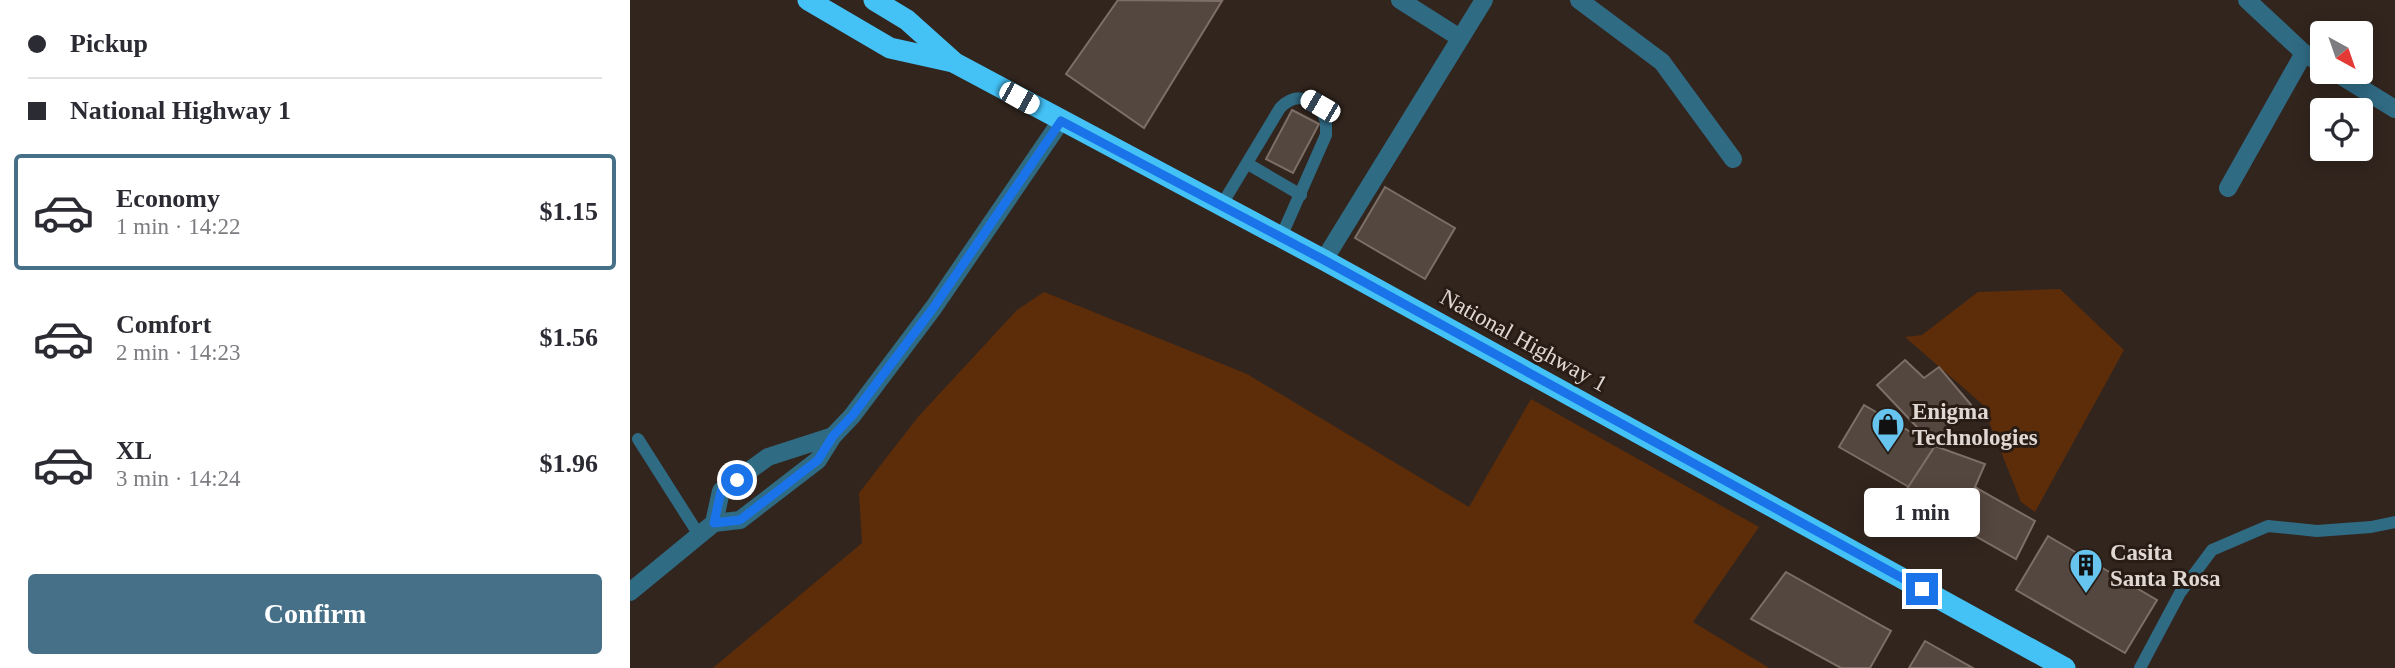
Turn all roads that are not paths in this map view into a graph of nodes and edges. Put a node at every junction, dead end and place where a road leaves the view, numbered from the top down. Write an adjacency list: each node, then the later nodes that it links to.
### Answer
1 (874, 0): 10 (highway, National Highway 1)
2 (1400, 0): 7 (street)
3 (1484, 0): 7 (street)
4 (1579, 0): 14 (street)
5 (2247, 0): 8 (street)
6 (811, 1): 10 (highway, National Highway 1)
7 (1460, 38): 20 (street)
8 (2304, 53): 9 (street); 16 (street)
9 (2310, 57)
10 (956, 63): 13 (highway, National Highway 1)
11 (2354, 84): 12 (street)
12 (2395, 109)
13 (1061, 121): 18 (highway, National Highway 1); 21 (street)
14 (1733, 159)
15 (1248, 164): 17 (lane); 17 (lane); 18 (lane)
16 (2228, 188)
17 (1301, 195): 19 (lane)
18 (1221, 206): 19 (highway, National Highway 1)
19 (1281, 237): 20 (highway, National Highway 1)
20 (1324, 260): 27 (highway, National Highway 1)
21 (833, 436): 24 (street); 24 (street)
22 (638, 439): 25 (lane)
23 (2395, 522): 28 (lane)
24 (714, 523): 25 (street)
25 (699, 534): 26 (street)
26 (634, 582)
27 (2065, 668)
28 (2140, 668)

